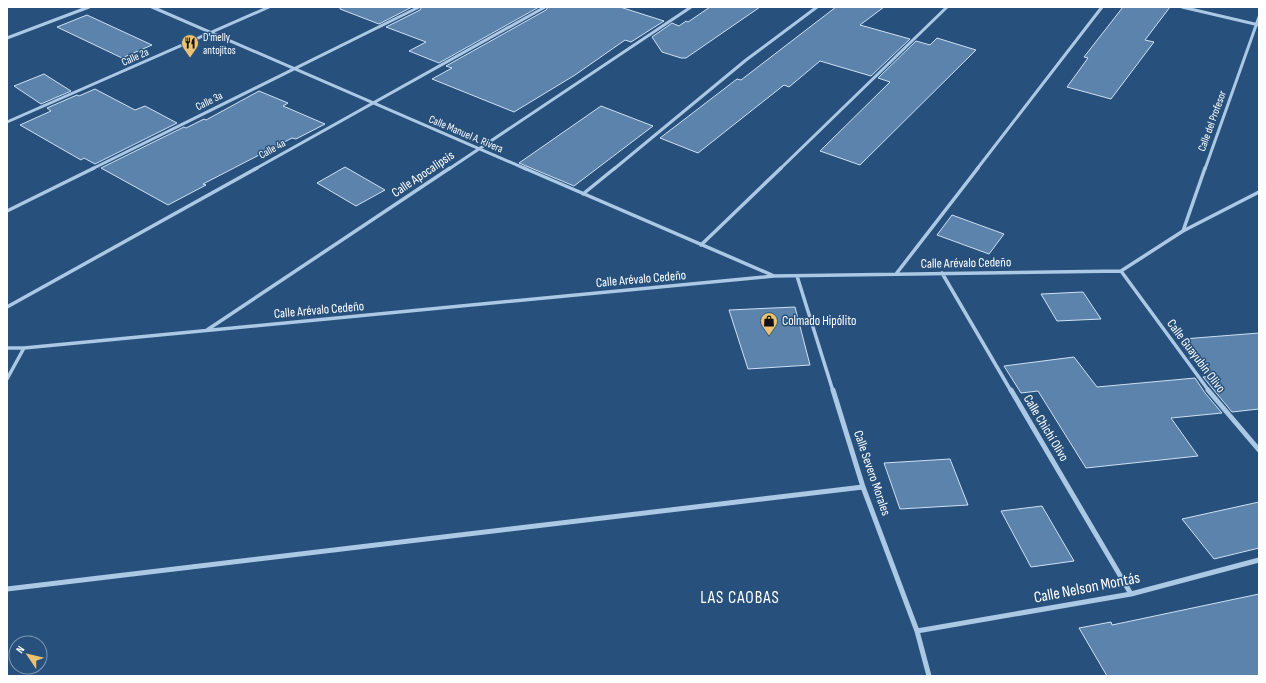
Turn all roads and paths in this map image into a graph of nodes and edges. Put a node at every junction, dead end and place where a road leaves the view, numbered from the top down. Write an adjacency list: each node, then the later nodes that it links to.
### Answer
1 (89, 7): 14 (street)
2 (152, 7): 13 (street, Calle Manuel A. Rivera)
3 (269, 7): 13 (street, Calle 2a)
4 (419, 7): 15 (street, Calle 3a)
5 (545, 7): 16 (street, Calle 4a)
6 (691, 7): 18 (street, Calle Apocalipsis)
7 (817, 7): 20 (street)
8 (948, 7): 23 (street)
9 (1102, 7): 26 (street)
10 (1182, 7): 12 (street)
11 (1259, 17): 12 (street, Calle del Profesor)
12 (1258, 24): 22 (street, Calle del Profesor)
13 (208, 32): 15 (street, Calle Manuel A. Rivera); 17 (street, Calle 2a)
14 (7, 38)
15 (293, 69): 16 (street, Calle Manuel A. Rivera); 21 (street, Calle 3a)
16 (372, 103): 18 (street, Calle Manuel A. Rivera); 29 (street, Calle 4a)
17 (7, 122)
18 (478, 149): 20 (street, Calle Manuel A. Rivera); 30 (street, Calle Apocalipsis)
19 (1259, 192): 22 (street)
20 (582, 194): 23 (street, Calle Manuel A. Rivera)
21 (7, 211)
22 (1183, 231): 24 (street)
23 (701, 245): 27 (street, Calle Manuel A. Rivera)
24 (1121, 271): 25 (street, Calle Arévalo Cedeño); 34 (street, Calle Guayubín Olivo)
25 (942, 273): 26 (street, Calle Arévalo Cedeño); 38 (street, Calle Chichí Olivo)
26 (896, 274): 28 (street, Calle Arévalo Cedeño)
27 (774, 276): 28 (street, Calle Arévalo Cedeño); 30 (street, Calle Arévalo Cedeño)
28 (797, 276): 35 (street, Calle Severo Morales)
29 (7, 307)
30 (207, 330): 32 (street, Calle Arévalo Cedeño)
31 (7, 348): 32 (street, Calle Arévalo Cedeño)
32 (24, 348): 33 (street)
33 (7, 379)
34 (1259, 450)
35 (863, 486): 37 (street); 39 (street, Calle Severo Morales)
36 (1259, 560): 38 (street, Calle Nelson Montás)
37 (7, 589)
38 (1131, 594): 39 (street, Calle Nelson Montás)
39 (917, 631): 40 (street, Calle Severo Morales)
40 (930, 676)

